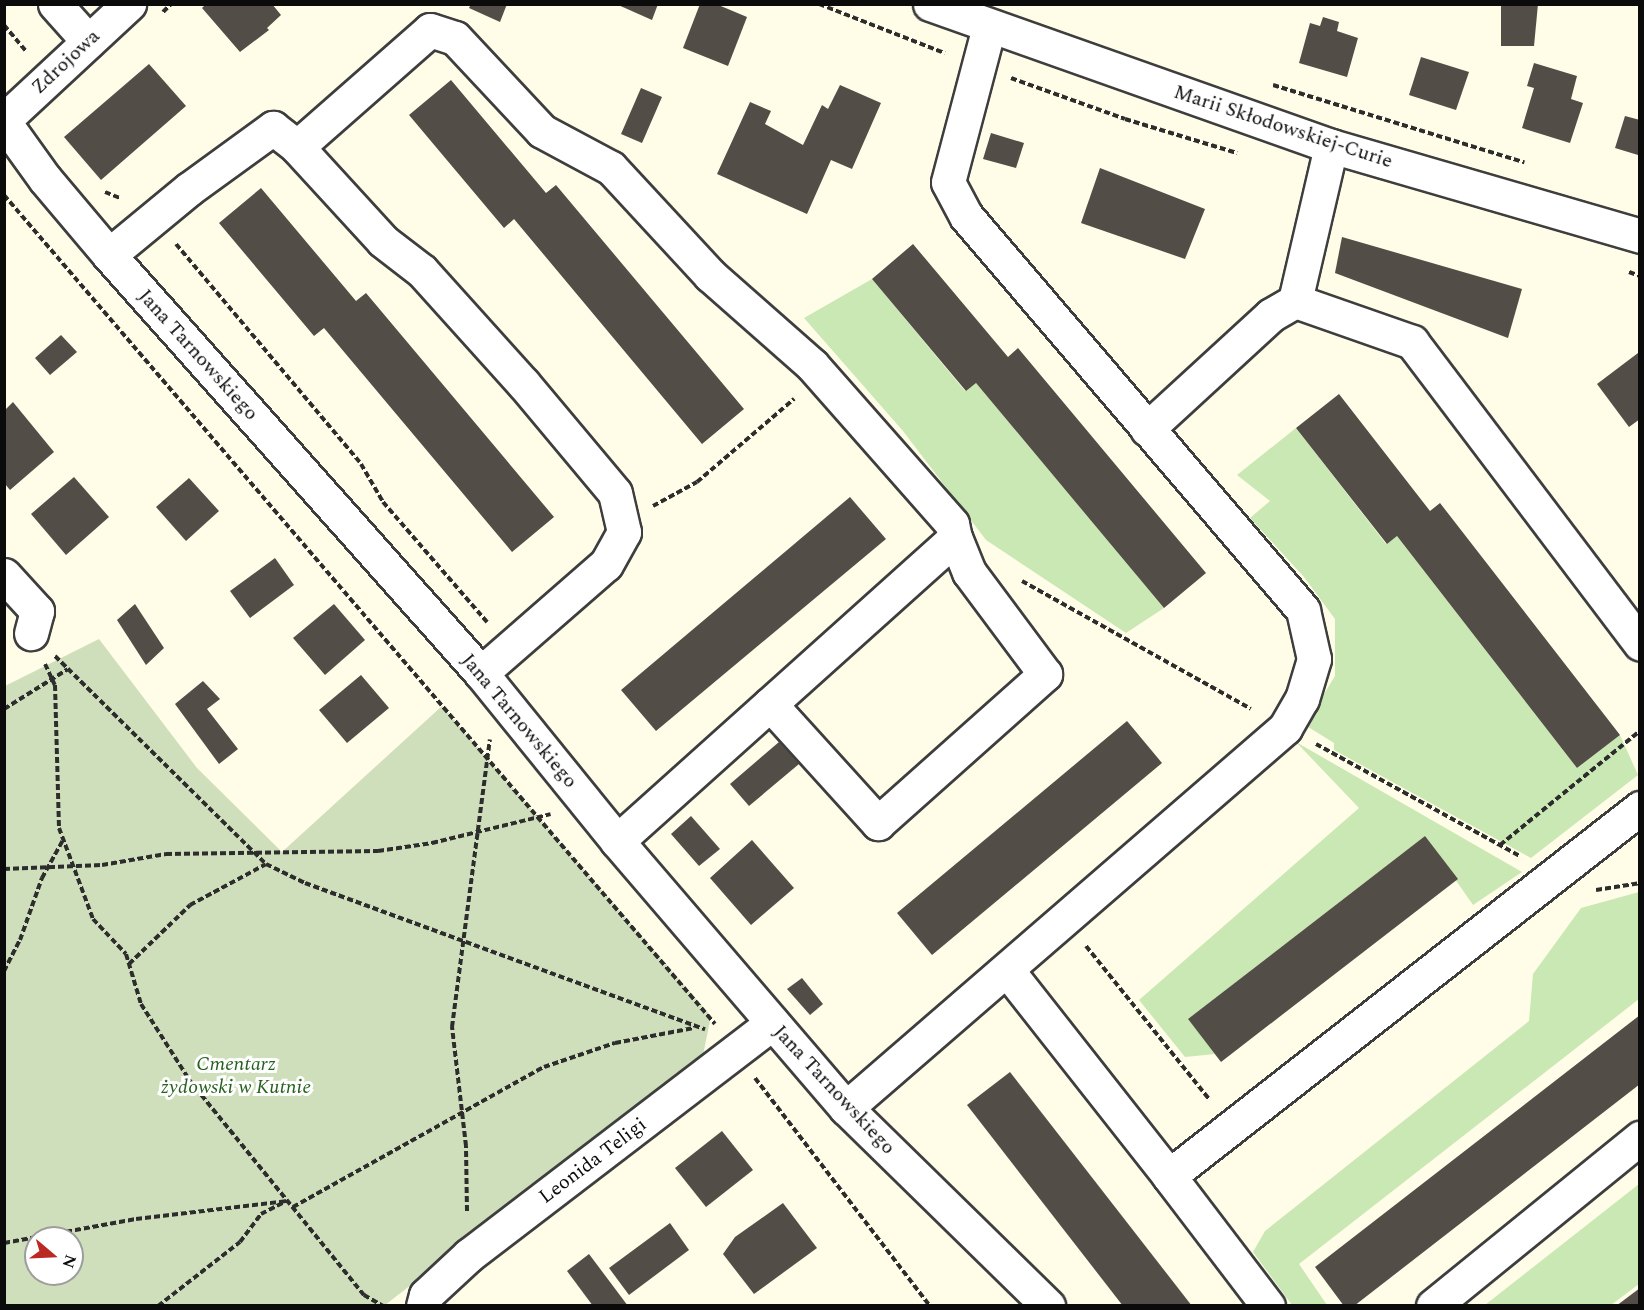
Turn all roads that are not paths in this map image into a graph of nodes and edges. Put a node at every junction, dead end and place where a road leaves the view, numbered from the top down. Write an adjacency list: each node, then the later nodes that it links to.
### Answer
1 (56, 4): 5 (street)
2 (930, 4): 4 (street, Marii Skłodowskiej-Curie)
3 (142, 12): 5 (street, Zdrojowa)
4 (989, 27): 7 (street, Marii Skłodowskiej-Curie); 12 (street)
5 (88, 41): 6 (street, Zdrojowa)
6 (4, 121): 10 (street, Jana Tarnowskiego)
7 (1331, 146): 9 (street, Marii Skłodowskiej-Curie); 11 (street)
8 (297, 147): 10 (street); 13 (street); 17 (street)
9 (1640, 236)
10 (109, 255): 17 (street, Jana Tarnowskiego)
11 (1295, 301): 12 (street); 16 (street)
12 (1147, 429): 21 (street)
13 (955, 538): 18 (street); 18 (street)
14 (4, 575): 15 (street)
15 (31, 633)
16 (1640, 643)
17 (481, 673): 20 (street, Jana Tarnowskiego)
18 (770, 704): 20 (street)
19 (1640, 808): 25 (street)
20 (617, 841): 22 (street, Jana Tarnowskiego)
21 (1007, 970): 23 (street); 25 (street)
22 (772, 1023): 23 (street, Jana Tarnowskiego); 26 (street, Leonida Teligi)
23 (846, 1108): 27 (street, Jana Tarnowskiego)
24 (1640, 1138): 29 (street)
25 (1169, 1176): 28 (street)
26 (423, 1305)
27 (1048, 1305)
28 (1268, 1305)
29 (1433, 1305)

